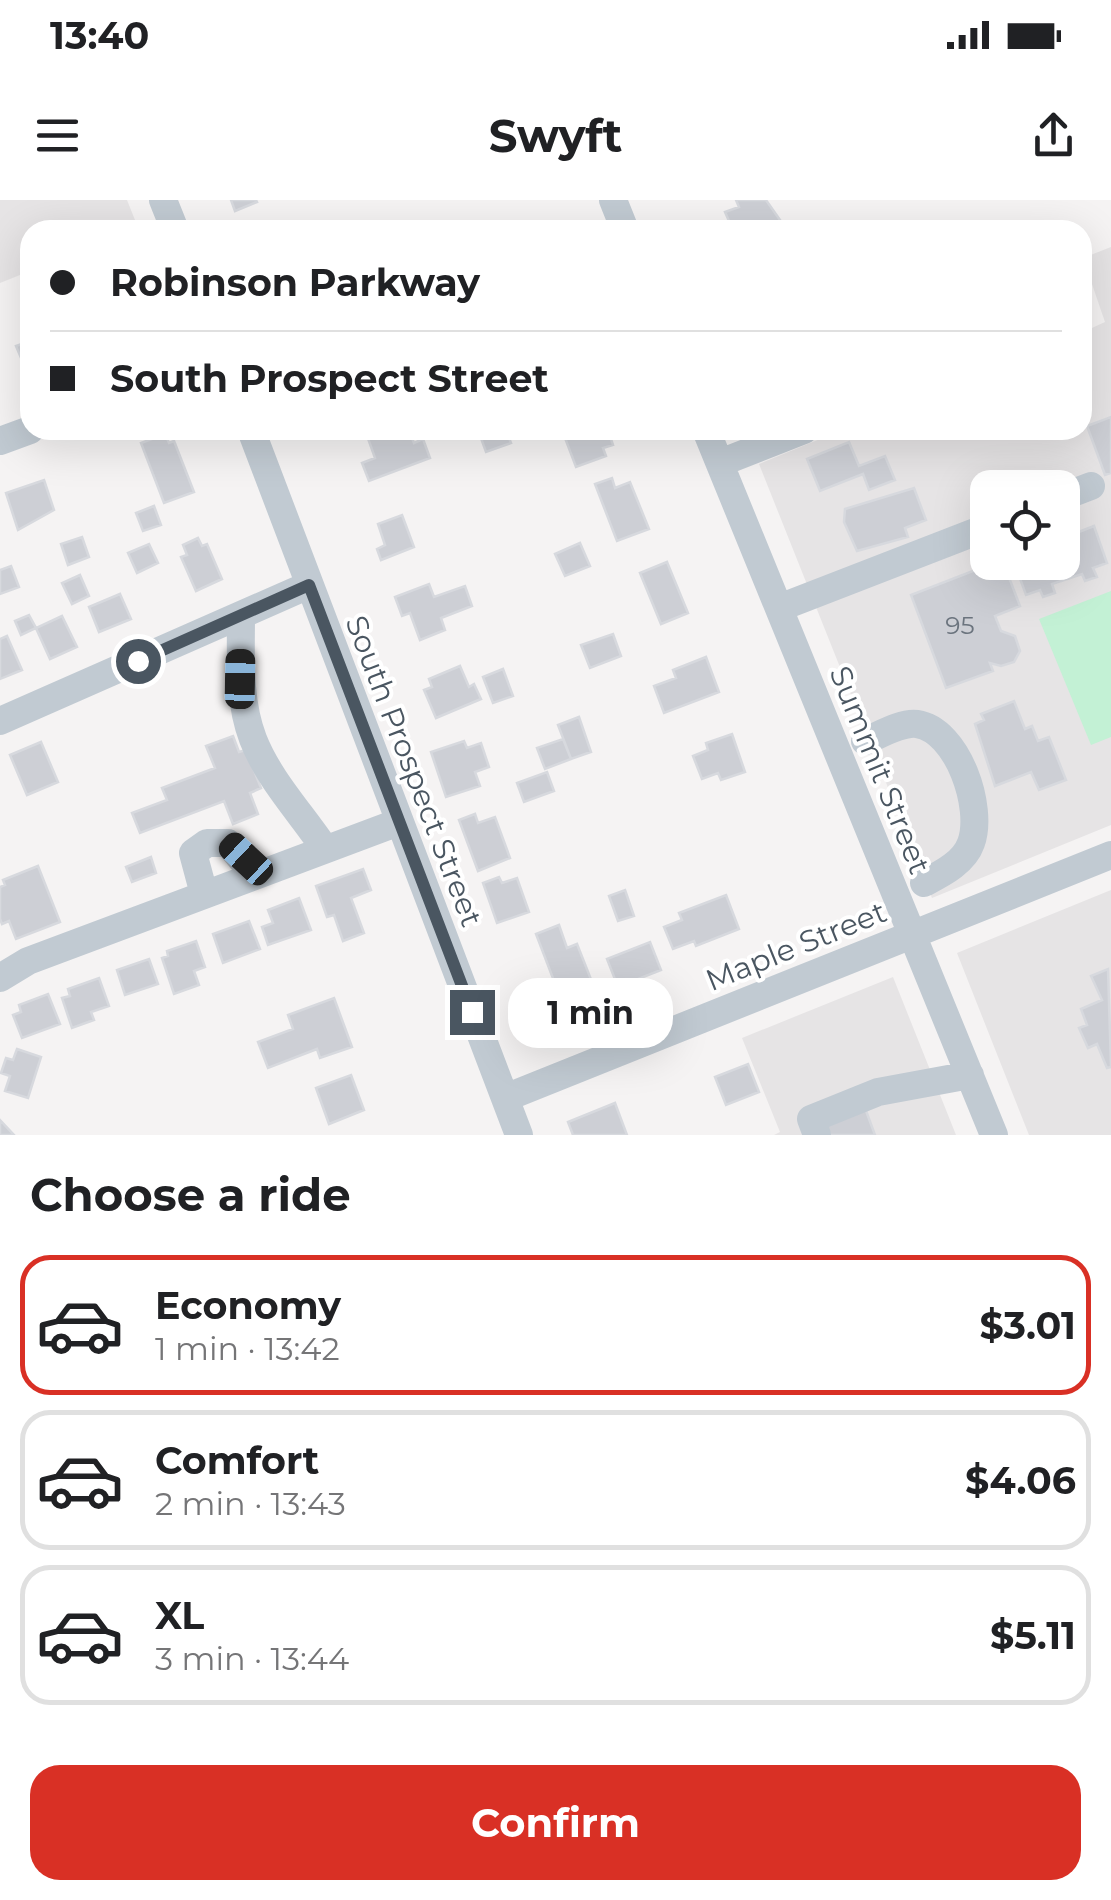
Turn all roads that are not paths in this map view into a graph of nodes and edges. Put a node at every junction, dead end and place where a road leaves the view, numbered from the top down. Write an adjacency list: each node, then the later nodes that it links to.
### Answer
1 (255, 440): 8 (street, South Prospect Street)
2 (710, 440): 4 (street, Summit Street)
3 (779, 440): 4 (street)
4 (720, 463): 9 (street, Summit Street)
5 (1091, 486): 6 (street)
6 (1080, 490)
7 (970, 533): 9 (street)
8 (309, 585): 10 (street); 13 (street, South Prospect Street)
9 (779, 608): 19 (street, Summit Street)
10 (241, 615): 11 (street); 14 (street)
11 (0, 721)
12 (865, 741): 17 (street)
13 (399, 822): 14 (street); 22 (street, South Prospect Street)
14 (325, 849): 16 (street)
15 (1111, 855): 19 (street, Maple Street)
16 (255, 876): 18 (street); 18 (street)
17 (924, 883)
18 (204, 894): 20 (street)
19 (912, 934): 21 (street, Summit Street); 22 (street, Maple Street)
20 (0, 978)
21 (970, 1076): 24 (street); 25 (street, Summit Street)
22 (504, 1098): 23 (street, South Prospect Street)
23 (519, 1135)
24 (817, 1135)
25 (994, 1135)

